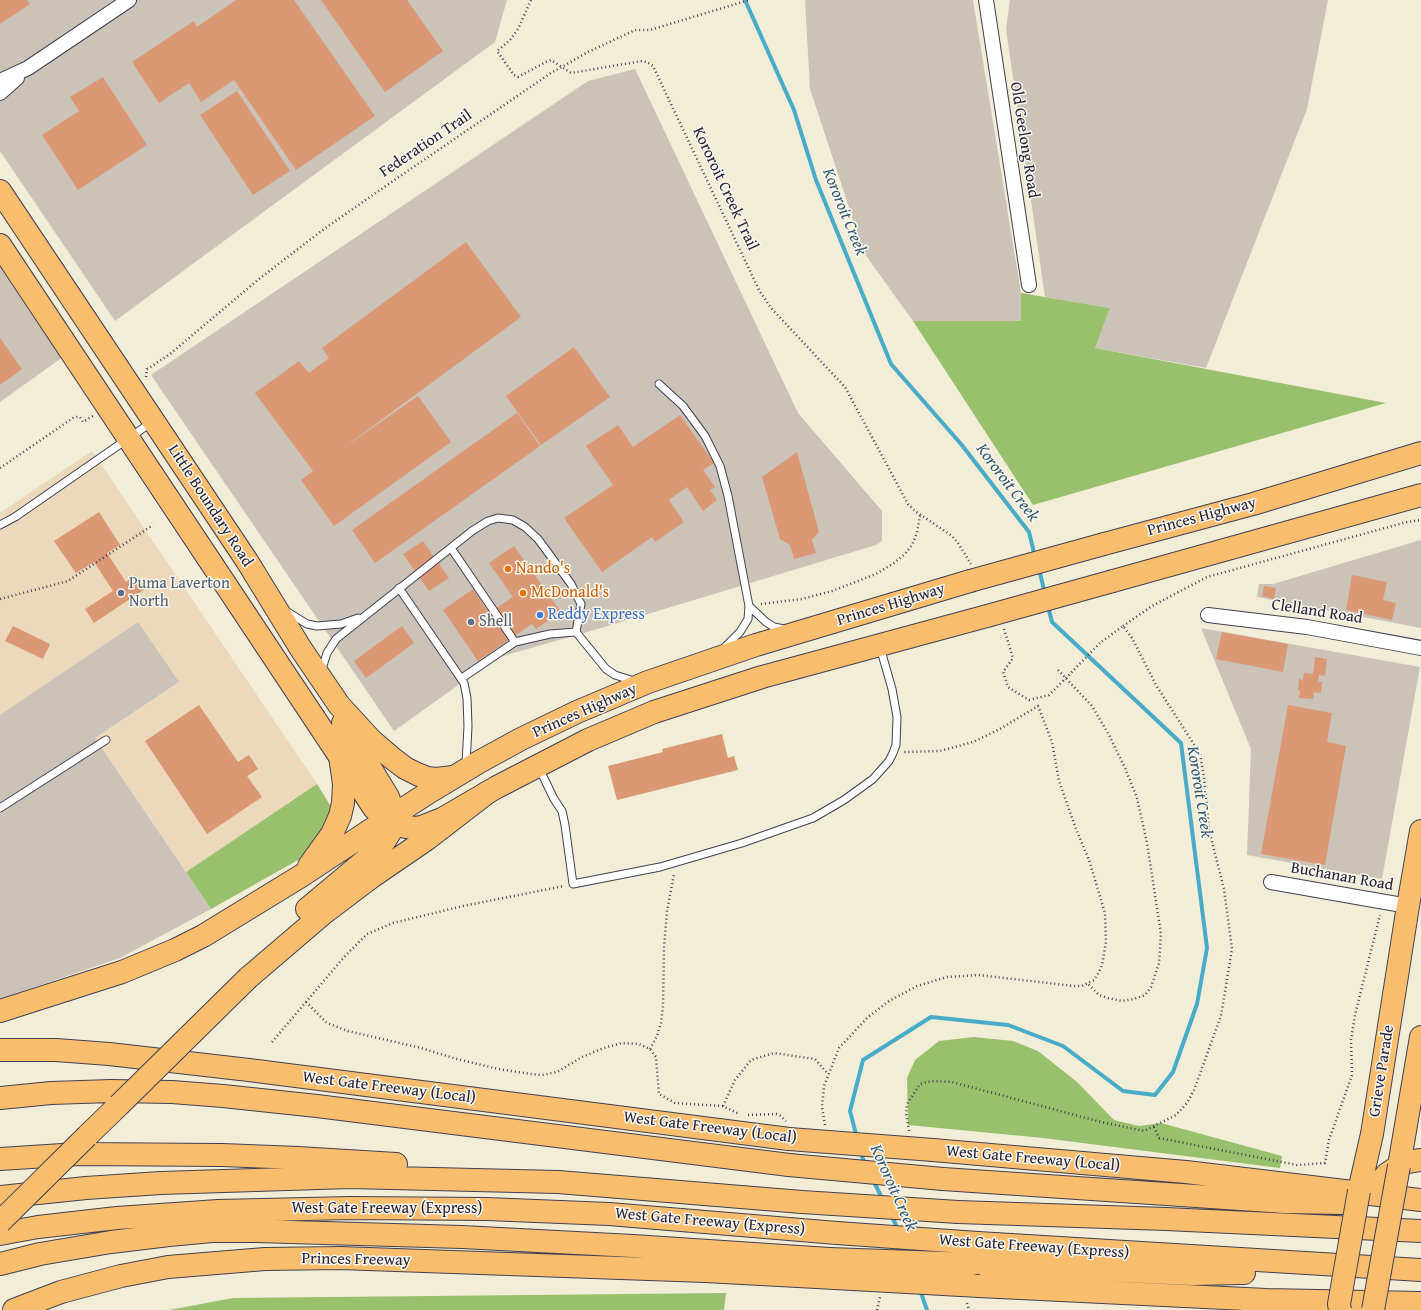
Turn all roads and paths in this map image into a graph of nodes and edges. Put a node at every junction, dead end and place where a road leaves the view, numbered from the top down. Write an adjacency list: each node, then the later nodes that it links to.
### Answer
1 (129, 0): 6 (street)
2 (531, 0): 5 (path, Kororoit Creek Trail)
3 (749, 0): 5 (path, Federation Trail)
4 (986, 0): 11 (street, Old Geelong Road)
5 (562, 67): 12 (path, Federation Trail); 27 (path, Kororoit Creek Trail)
6 (28, 68): 7 (street); 8 (street)
7 (0, 81)
8 (0, 93)
9 (0, 191): 15 (main road, Little Boundary Road)
10 (0, 246): 16 (main road, Little Boundary Road)
11 (1029, 285)
12 (149, 368)
13 (658, 384): 27 (lane)
14 (97, 413): 18 (path)
15 (154, 421): 16 (lane); 26 (main road, Little Boundary Road)
16 (128, 438): 21 (lane); 46 (main road, Little Boundary Road)
17 (1421, 453): 31 (main road, Princes Highway, bridge)
18 (0, 468)
19 (1417, 498): 34 (main road, Princes Highway, bridge)
20 (1421, 520): 30 (path)
21 (0, 525)
22 (153, 525): 25 (path)
23 (451, 548): 24 (lane); 32 (lane); 33 (lane)
24 (399, 588): 29 (lane); 38 (lane)
25 (0, 599)
26 (272, 604): 29 (lane); 41 (main road, Little Boundary Road)
27 (749, 606): 31 (lane); 36 (lane)
28 (1208, 615): 35 (street, Clelland Road)
29 (364, 616): 41 (lane)
30 (1123, 626): 39 (path, bridge); 72 (path)
31 (806, 630): 36 (main road, Princes Highway)
32 (576, 632): 33 (lane); 40 (lane)
33 (515, 642): 38 (lane)
34 (879, 645): 44 (main road, Princes Highway); 45 (lane)
35 (1421, 648)
36 (707, 662): 40 (main road, Princes Highway)
37 (1058, 670): 60 (path)
38 (462, 678): 48 (lane)
39 (1063, 681)
40 (648, 682): 42 (main road, Princes Highway)
41 (325, 685): 48 (main road, Little Boundary Road); 51 (main road)
42 (559, 721): 44 (main road); 48 (main road, Princes Highway)
43 (106, 740): 50 (lane)
44 (588, 740): 47 (main road, Princes Highway)
45 (893, 753): 53 (lane); 60 (path)
46 (340, 756): 51 (main road, Little Boundary Road); 54 (main road)
47 (538, 765): 49 (main road, Princes Highway); 56 (lane)
48 (459, 774): 51 (main road, Princes Highway)
49 (488, 792): 51 (main road); 59 (main road)
50 (0, 808)
51 (391, 820): 54 (main road, Princes Highway); 59 (main road)
52 (1421, 831): 58 (main road, Grieve Parade)
53 (678, 862): 56 (lane); 65 (path)
54 (301, 876): 62 (main road, Princes Highway)
55 (1271, 882): 57 (street, Buchanan Road)
56 (573, 884): 61 (path)
57 (1383, 901): 58 (street, Buchanan Road); 72 (path)
58 (1414, 907): 78 (main road, Grieve Parade)
59 (248, 978): 82 (main road, bridge)
60 (1088, 983): 67 (path)
61 (306, 1002): 64 (path); 65 (path)
62 (0, 1011)
63 (1421, 1037): 76 (main road, Grieve Parade)
64 (272, 1042)
65 (650, 1049): 69 (path)
66 (0, 1050): 73 (main road, West Gate Freeway (Local))
67 (828, 1074): 69 (path); 71 (path)
68 (0, 1098): 81 (main road, bridge)
69 (723, 1106): 73 (path)
70 (1101, 1122): 72 (path)
71 (826, 1127)
72 (1154, 1127)
73 (788, 1131): 80 (main road, West Gate Freeway (Local), bridge)
74 (0, 1159): 77 (main road)
75 (1421, 1160): 76 (main road)
76 (1399, 1166): 78 (main road); 97 (main road, Grieve Parade, bridge)
77 (558, 1182): 79 (main road, West Gate Freeway (Express)); 84 (main road, West Gate Freeway (Express), bridge)
78 (1367, 1192): 95 (main road, Grieve Parade, bridge); 96 (main road)
79 (0, 1198)
80 (1421, 1200)
81 (1421, 1204)
82 (0, 1222)
83 (256, 1231): 87 (main road); 88 (main road); 90 (main road)
84 (1421, 1231)
85 (0, 1234): 86 (main road, West Gate Freeway (Express), bridge)
86 (975, 1254): 88 (main road, bridge); 89 (main road, West Gate Freeway (Express))
87 (0, 1264)
88 (832, 1269): 90 (main road); 92 (main road, bridge)
89 (1416, 1270)
90 (705, 1271): 93 (main road, Princes Freeway)
91 (877, 1290): 94 (path)
92 (1421, 1304)
93 (14, 1310)
94 (877, 1310)
95 (1340, 1310)
96 (1350, 1310)
97 (1373, 1310)

